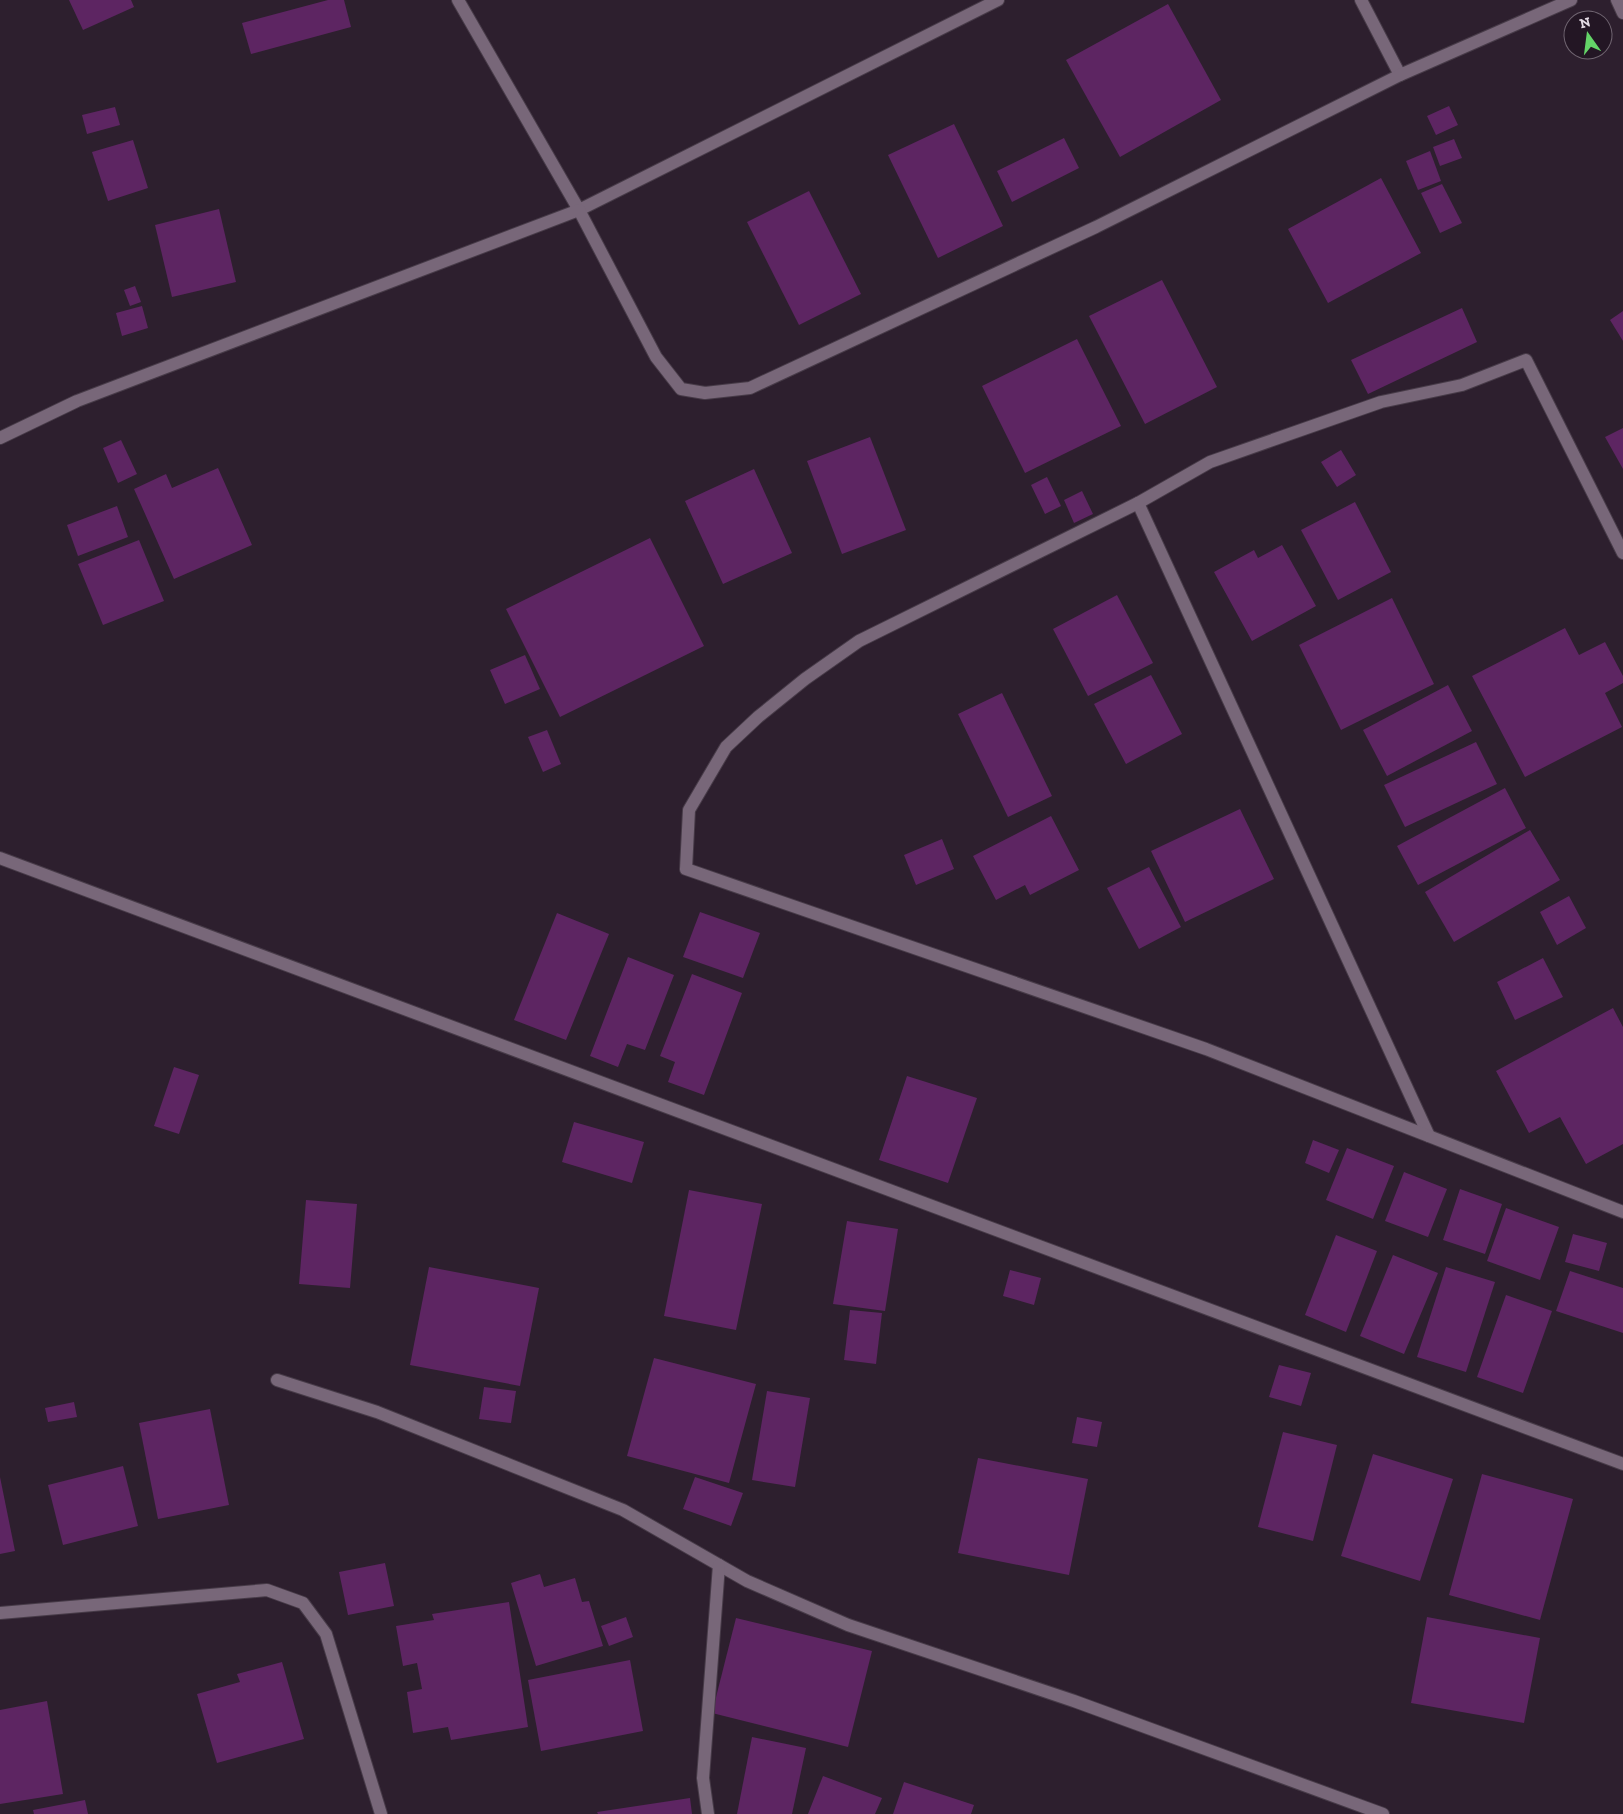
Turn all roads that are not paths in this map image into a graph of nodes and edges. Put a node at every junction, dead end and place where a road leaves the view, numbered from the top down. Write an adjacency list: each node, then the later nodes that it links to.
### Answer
1 (458, 0): 8 (street)
2 (998, 0): 8 (street)
3 (1361, 0): 7 (street)
4 (1571, 0): 7 (street)
5 (1617, 0): 6 (street)
6 (1623, 13)
7 (1400, 74): 8 (street)
8 (579, 210): 9 (street)
9 (0, 438)
10 (1138, 503): 11 (street); 13 (street); 13 (street)
11 (1623, 553)
12 (0, 858): 16 (street)
13 (1429, 1136): 14 (street)
14 (1623, 1212)
15 (277, 1380): 17 (street)
16 (1623, 1464)
17 (719, 1565): 20 (street); 21 (street)
18 (0, 1613): 19 (street)
19 (381, 1814)
20 (708, 1814)
21 (1382, 1814)

